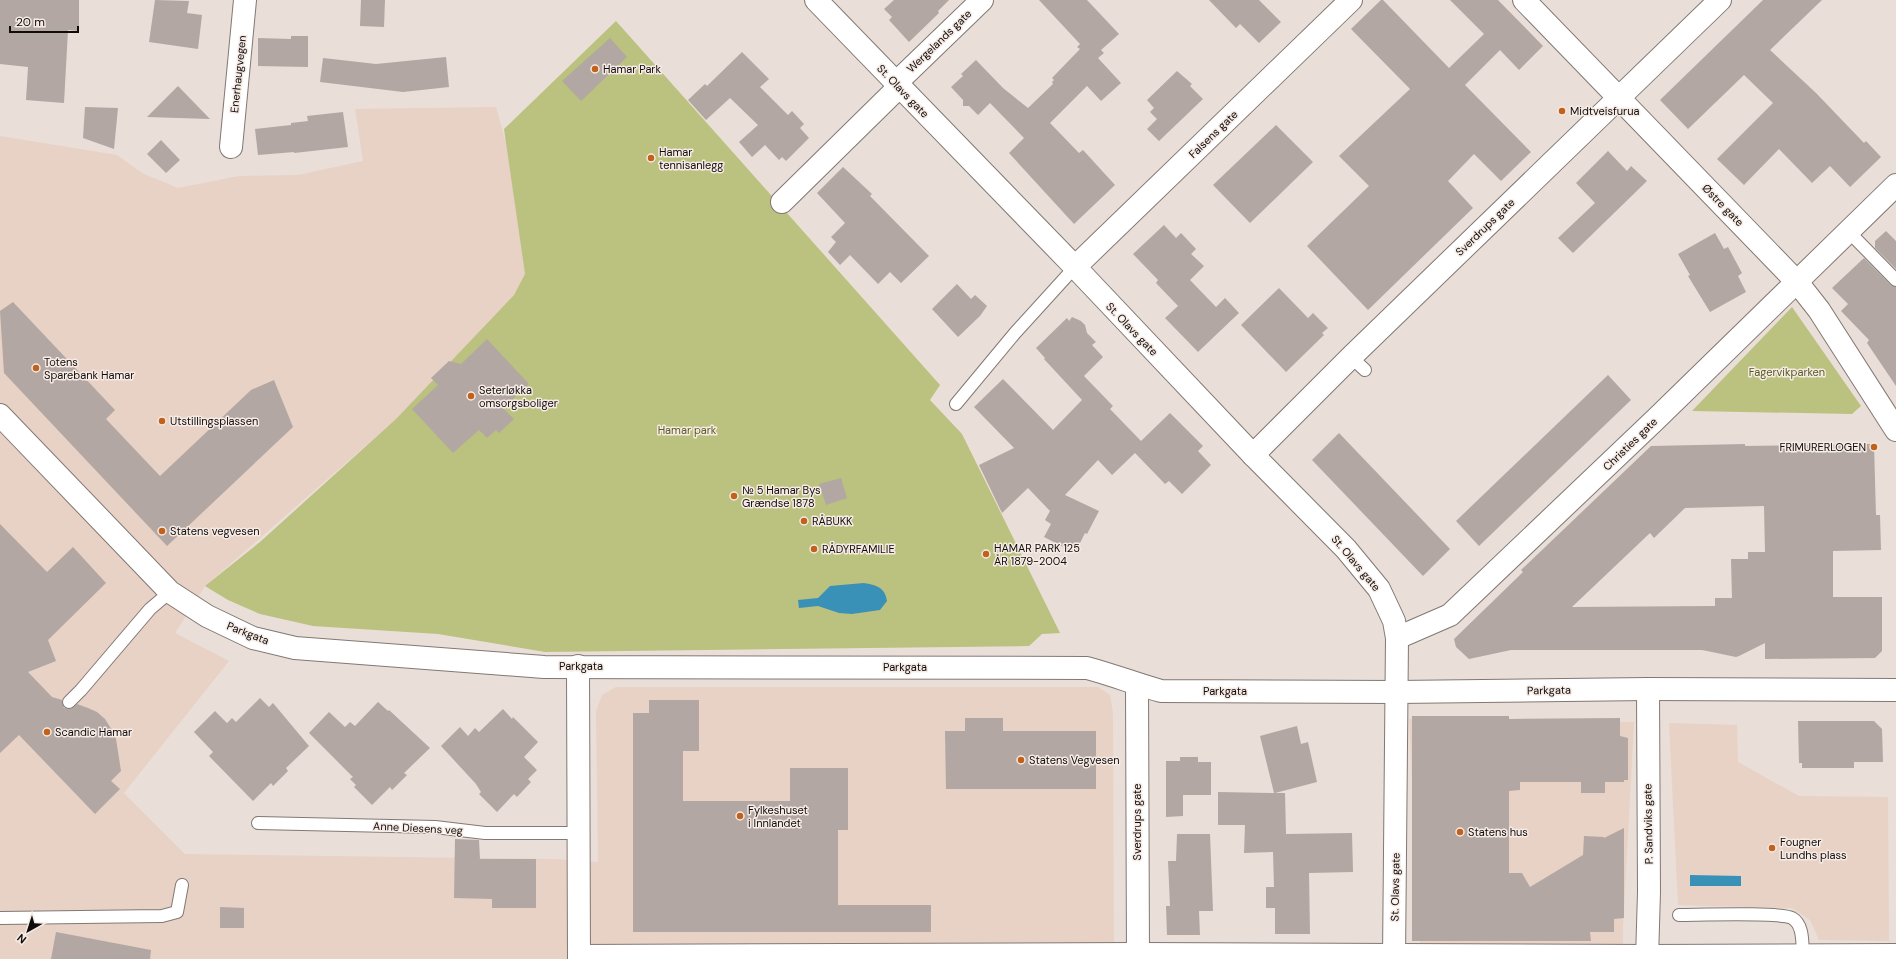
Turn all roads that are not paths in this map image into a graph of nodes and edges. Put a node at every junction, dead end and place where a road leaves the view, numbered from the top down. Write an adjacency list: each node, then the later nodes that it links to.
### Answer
1 (245, 0): 9 (street, Enerhaugvegen)
2 (816, 0): 7 (street, St. Olavs gate)
3 (982, 0): 7 (street, Wergelands gate)
4 (1351, 0): 13 (street, Falsens gate)
5 (1524, 0): 8 (street, Østre gate)
6 (1720, 0): 8 (street, Sverdrups gate)
7 (897, 85): 11 (street, Wergelands gate); 13 (street, St. Olavs gate)
8 (1619, 98): 15 (street, Østre gate); 19 (street, Sverdrups gate)
9 (231, 148)
10 (1896, 184): 12 (street, Christies gate)
11 (782, 202)
12 (1848, 231): 14 (lane); 15 (street, Christies gate)
13 (1075, 267): 16 (lane); 19 (street, St. Olavs gate)
14 (1896, 280)
15 (1797, 282): 18 (street, Østre gate); 21 (street, Christies gate)
16 (956, 404)
17 (0, 415): 20 (street, Parkgata)
18 (1896, 429)
19 (1253, 455): 21 (street, St. Olavs gate)
20 (170, 592): 22 (street, Parkgata); 27 (lane)
21 (1397, 638): 26 (street, St. Olavs gate)
22 (578, 666): 23 (street, Parkgata); 29 (street)
23 (1137, 685): 26 (street, Parkgata); 35 (street, Sverdrups gate)
24 (1648, 689): 25 (street, Parkgata); 26 (street, Parkgata); 38 (street, P. Sandviks gate)
25 (1896, 690)
26 (1397, 692): 36 (street, St. Olavs gate)
27 (69, 702)
28 (258, 823): 29 (lane, Anne Diesens veg)
29 (578, 833): 37 (street)
30 (182, 885): 32 (lane)
31 (1679, 915): 33 (lane)
32 (0, 918)
33 (1803, 955): 34 (street); 38 (street)
34 (1896, 955)
35 (1138, 956): 36 (street); 37 (street)
36 (1394, 956): 38 (street)
37 (579, 957)
38 (1647, 957)

